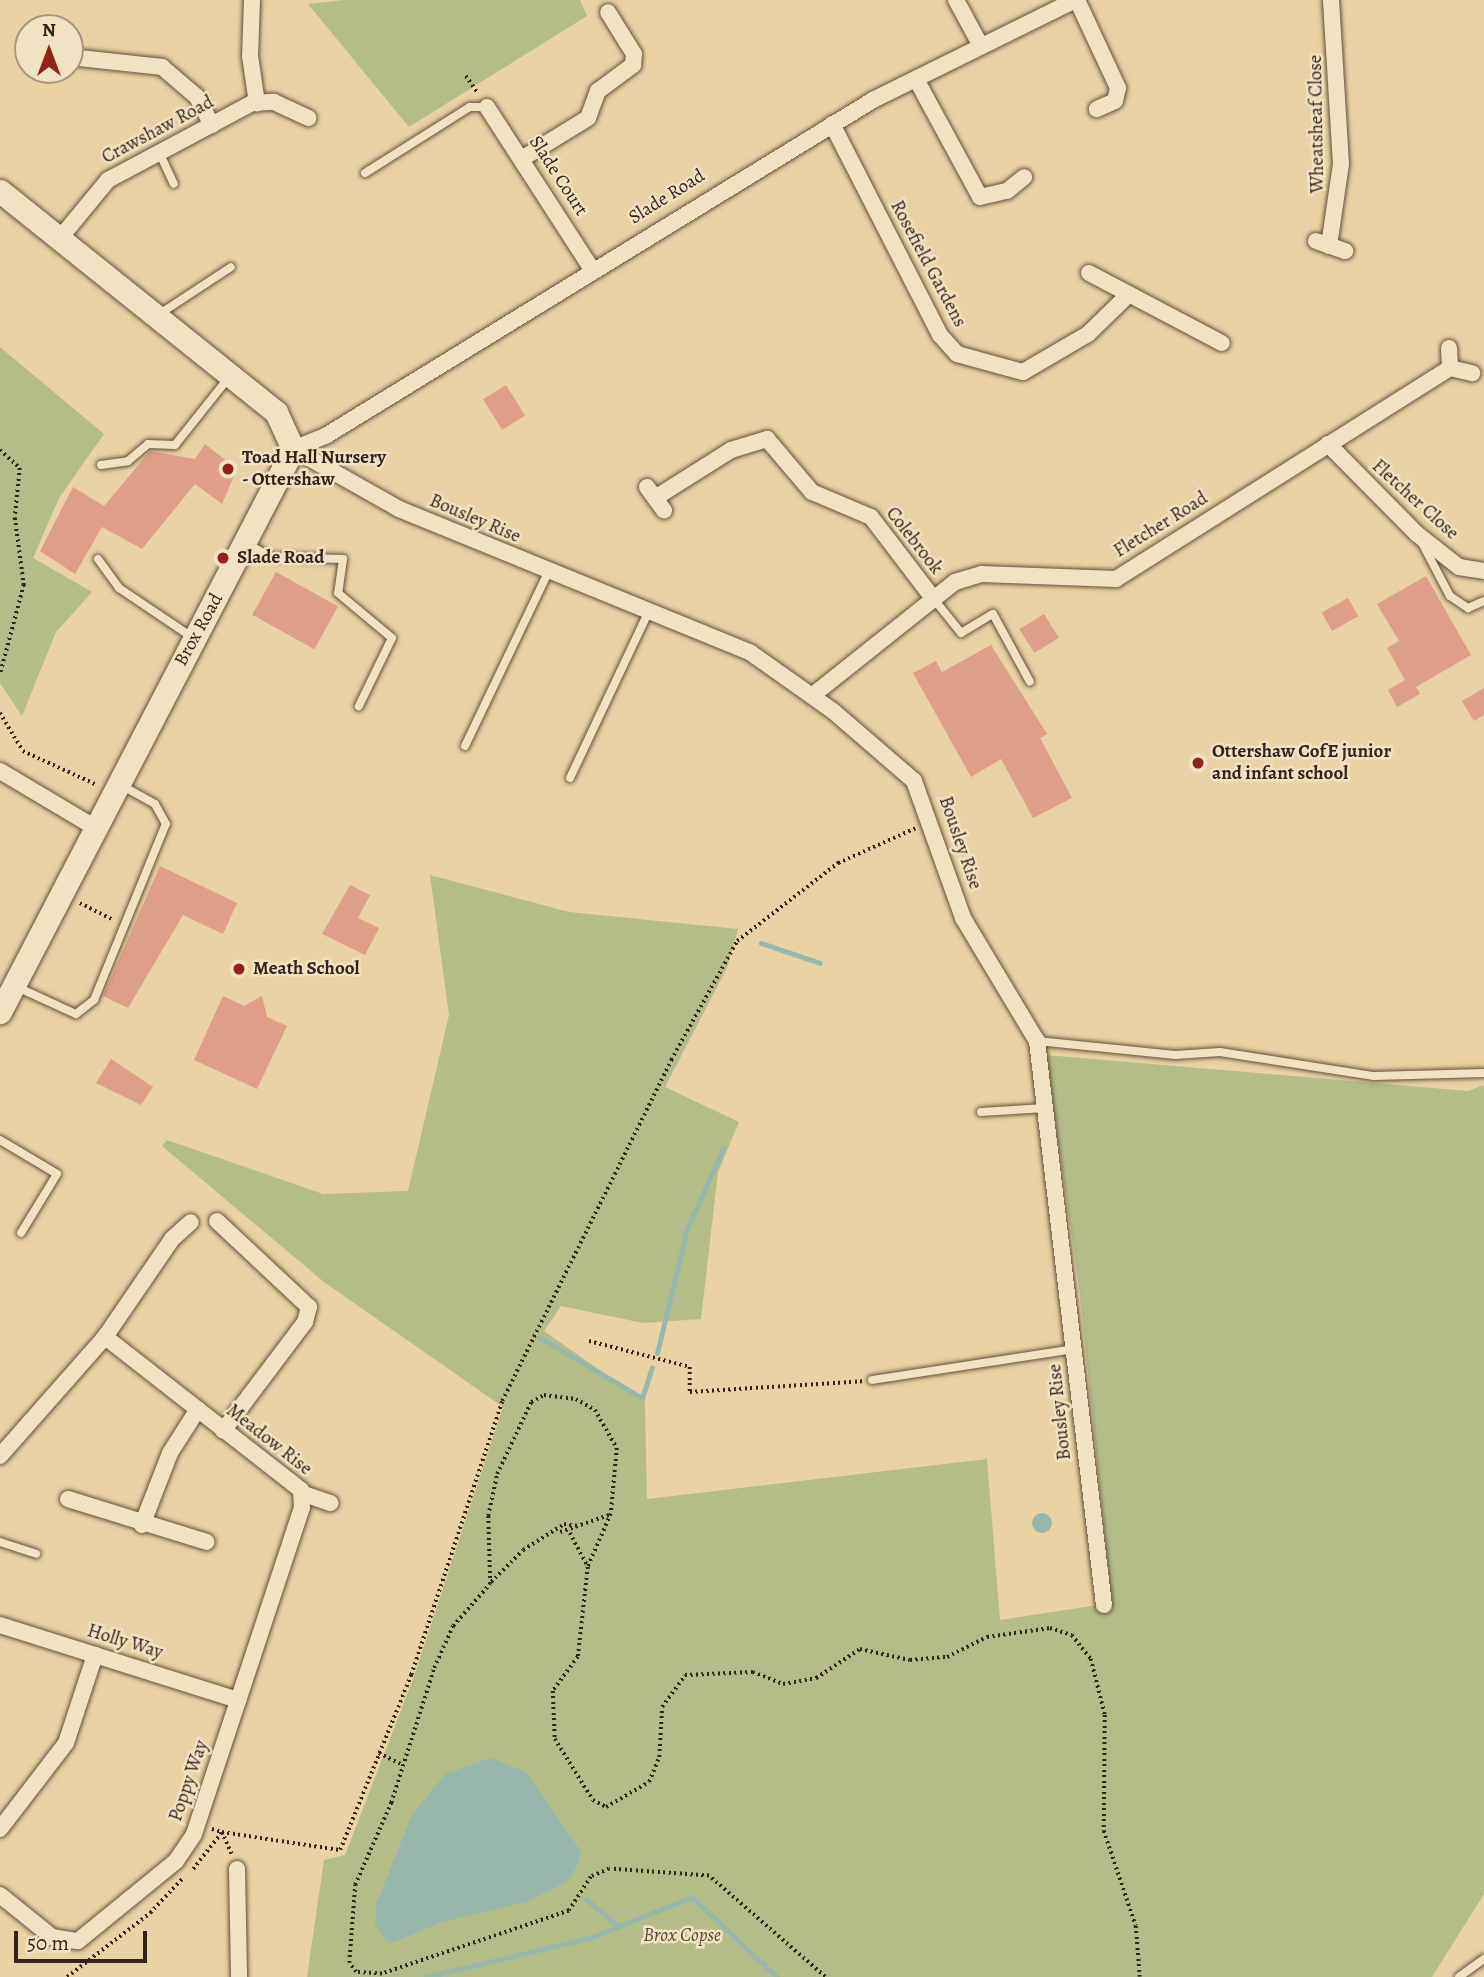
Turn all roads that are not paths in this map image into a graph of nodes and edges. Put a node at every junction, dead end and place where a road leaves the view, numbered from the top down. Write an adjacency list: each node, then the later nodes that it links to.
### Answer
1 (252, 0): 9 (street)
2 (956, 0): 6 (street)
3 (1076, 0): 6 (street, Slade Road); 11 (street)
4 (1331, 0): 22 (street, Wheatsheaf Close)
5 (608, 12): 16 (street)
6 (981, 46): 8 (street, Slade Road)
7 (84, 59): 14 (street)
8 (916, 79): 13 (street, Slade Road); 18 (street)
9 (257, 103): 12 (street); 14 (street, Crawshaw Road)
10 (487, 107): 16 (street, Slade Court); 17 (lane)
11 (1097, 109)
12 (308, 118)
13 (832, 124): 24 (street, Slade Road); 26 (street, Rosefield Gardens)
14 (212, 125): 15 (street, Crawshaw Road)
15 (159, 152): 19 (lane); 21 (street, Crawshaw Road)
16 (523, 159): 24 (street, Slade Court)
17 (365, 173)
18 (1024, 177)
19 (174, 184)
20 (0, 191): 21 (street)
21 (61, 236): 27 (street)
22 (1330, 246)
23 (231, 267): 27 (lane)
24 (592, 269): 34 (street, Slade Road)
25 (1089, 273): 26 (street)
26 (1129, 294): 28 (street)
27 (158, 315): 32 (street)
28 (1222, 342)
29 (1449, 348): 30 (street)
30 (1450, 368): 31 (street); 33 (street, Fletcher Road)
31 (1472, 373)
32 (231, 375): 34 (street); 35 (lane)
33 (1328, 444): 37 (street, Fletcher Close); 42 (street, Fletcher Road)
34 (293, 449): 38 (street, Brox Road); 41 (street, Bousley Rise)
35 (101, 465)
36 (655, 498): 42 (street, Colebrook)
37 (1417, 534): 40 (street, Fletcher Close); 43 (lane)
38 (247, 544): 45 (street, Brox Road); 48 (lane)
39 (98, 559): 45 (lane)
40 (1484, 571)
41 (548, 573): 44 (street, Bousley Rise); 49 (lane)
42 (933, 598): 46 (lane); 47 (street, Fletcher Road)
43 (1484, 601)
44 (649, 611): 47 (street, Bousley Rise); 51 (lane)
45 (194, 639): 52 (street, Brox Road)
46 (1030, 682)
47 (813, 695): 56 (street, Bousley Rise)
48 (359, 706)
49 (465, 746)
50 (0, 771): 53 (street)
51 (570, 778)
52 (116, 788): 53 (street, Brox Road); 54 (lane)
53 (96, 828): 54 (street, Brox Road)
54 (15, 985): 55 (street, Brox Road)
55 (0, 1012)
56 (1037, 1041): 57 (lane); 58 (street, Bousley Rise)
57 (1484, 1073)
58 (1045, 1108): 59 (lane); 65 (street, Bousley Rise)
59 (981, 1112)
60 (0, 1140): 63 (lane)
61 (217, 1221): 68 (street)
62 (191, 1222): 64 (street)
63 (21, 1233)
64 (105, 1337): 67 (street, Meadow Rise); 69 (street)
65 (1074, 1349): 66 (lane); 77 (street, Bousley Rise)
66 (872, 1380)
67 (198, 1409): 68 (street, Meadow Rise); 73 (street)
68 (223, 1431): 70 (street, Meadow Rise)
69 (0, 1456)
70 (304, 1494): 72 (street); 80 (street, Meadow Rise)
71 (68, 1499): 73 (street)
72 (330, 1503)
73 (142, 1525): 75 (street)
74 (0, 1542): 76 (lane)
75 (206, 1542)
76 (36, 1554)
77 (1104, 1605)
78 (0, 1625): 79 (street, Holly Way)
79 (95, 1655): 80 (street, Holly Way); 81 (street)
80 (238, 1700): 83 (street, Poppy Way)
81 (0, 1829)
82 (237, 1868): 85 (street)
83 (0, 1895)
84 (1484, 1959): 86 (lane)
85 (239, 1977)
86 (1459, 1977)

